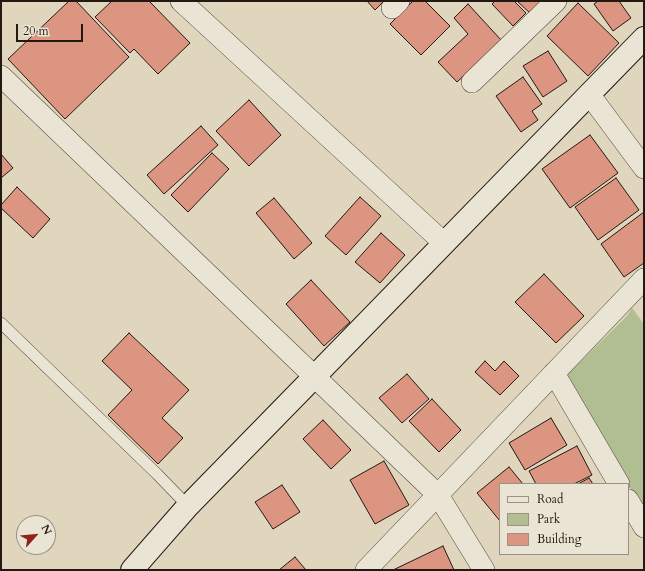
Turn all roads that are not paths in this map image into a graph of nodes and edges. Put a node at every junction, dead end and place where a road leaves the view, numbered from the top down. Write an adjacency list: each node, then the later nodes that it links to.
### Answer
1 (181, 1): 8 (street)
2 (556, 1): 5 (street)
3 (644, 38): 6 (street)
4 (1, 76): 12 (street)
5 (472, 82)
6 (589, 94): 7 (street); 8 (street)
7 (644, 168)
8 (444, 243): 12 (street)
9 (644, 279): 11 (street)
10 (1, 323): 16 (lane)
11 (554, 373): 13 (street); 14 (street)
12 (315, 376): 14 (street); 16 (street)
13 (618, 483)
14 (438, 495): 19 (street); 20 (street)
15 (629, 502): 17 (street)
16 (188, 506): 18 (street)
17 (644, 527)
18 (132, 570)
19 (366, 570)
20 (484, 570)

